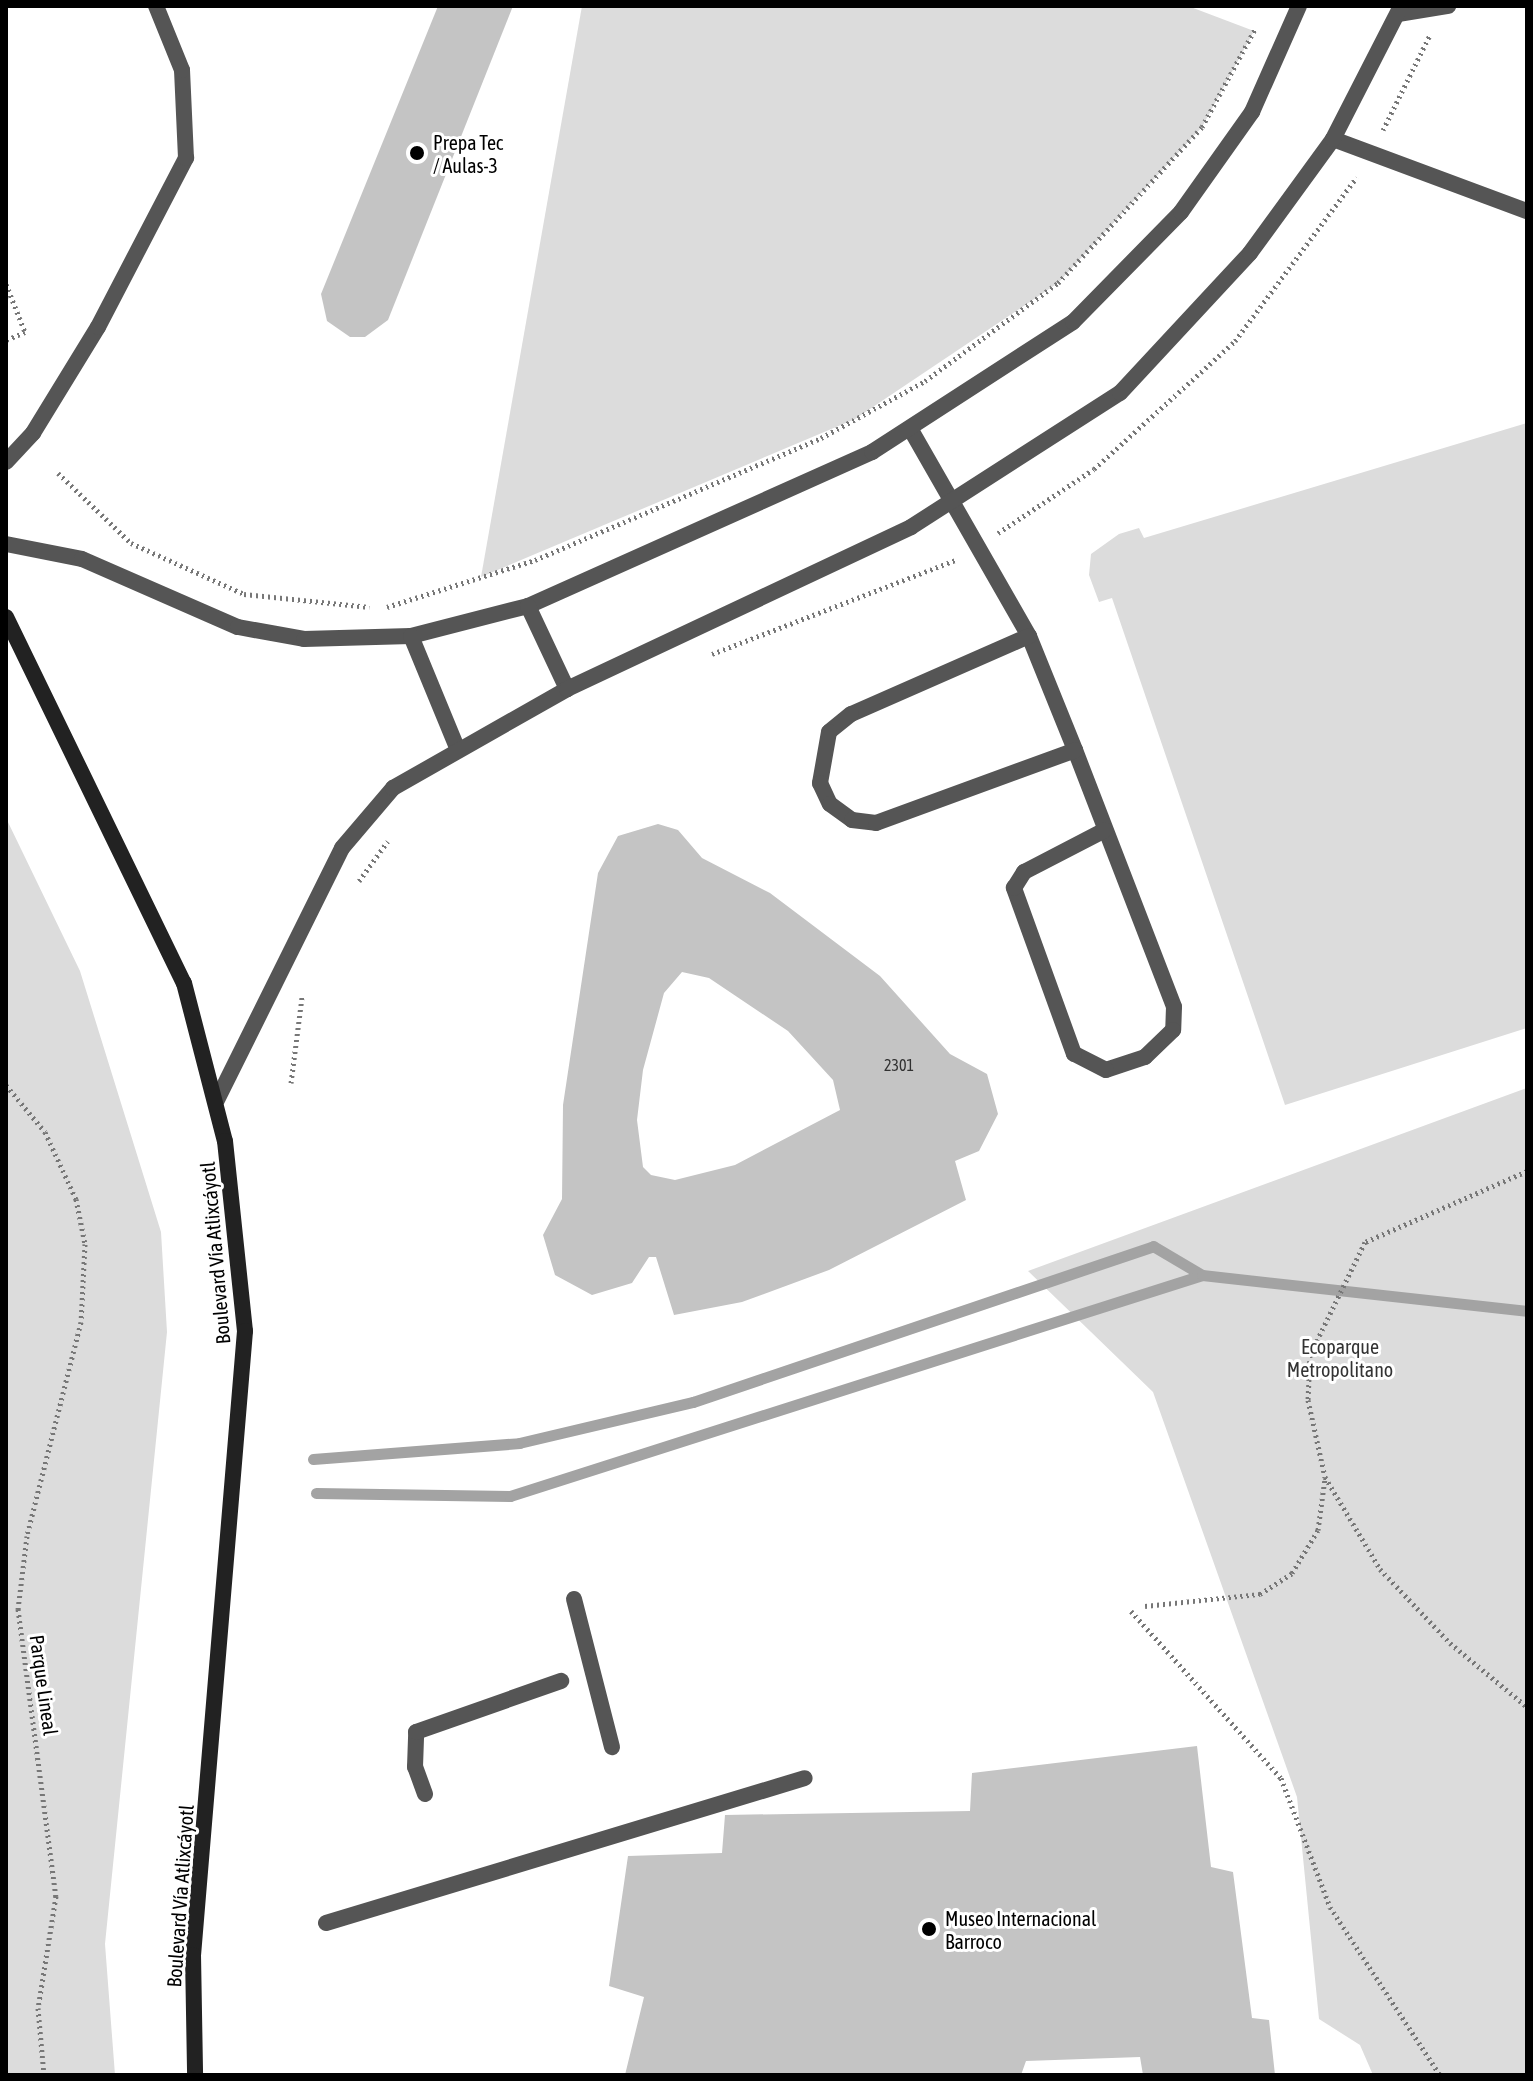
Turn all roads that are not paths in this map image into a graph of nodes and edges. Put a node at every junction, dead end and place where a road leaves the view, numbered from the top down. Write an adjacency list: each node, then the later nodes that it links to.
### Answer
1 (156, 6): 8 (lane)
2 (1299, 6): 7 (lane)
3 (1448, 6): 4 (lane)
4 (1399, 10): 5 (lane)
5 (1333, 139): 6 (lane); 9 (lane)
6 (1527, 211)
7 (911, 430): 9 (lane); 11 (lane)
8 (6, 462)
9 (954, 501): 14 (lane); 15 (lane)
10 (6, 544): 13 (lane)
11 (528, 606): 13 (lane); 15 (lane)
12 (6, 617): 19 (main road, Boulevard Vía Atlixcáyotl)
13 (411, 636): 16 (lane)
14 (1029, 636): 17 (lane); 17 (lane)
15 (567, 689): 16 (lane)
16 (458, 750): 19 (lane)
17 (1075, 750): 18 (lane)
18 (1105, 830): 18 (lane)
19 (217, 1100): 26 (main road, Boulevard Vía Atlixcáyotl)
20 (574, 1599): 22 (lane)
21 (561, 1681): 24 (lane)
22 (612, 1747)
23 (805, 1778): 25 (lane)
24 (425, 1794)
25 (326, 1923)
26 (195, 2075)

